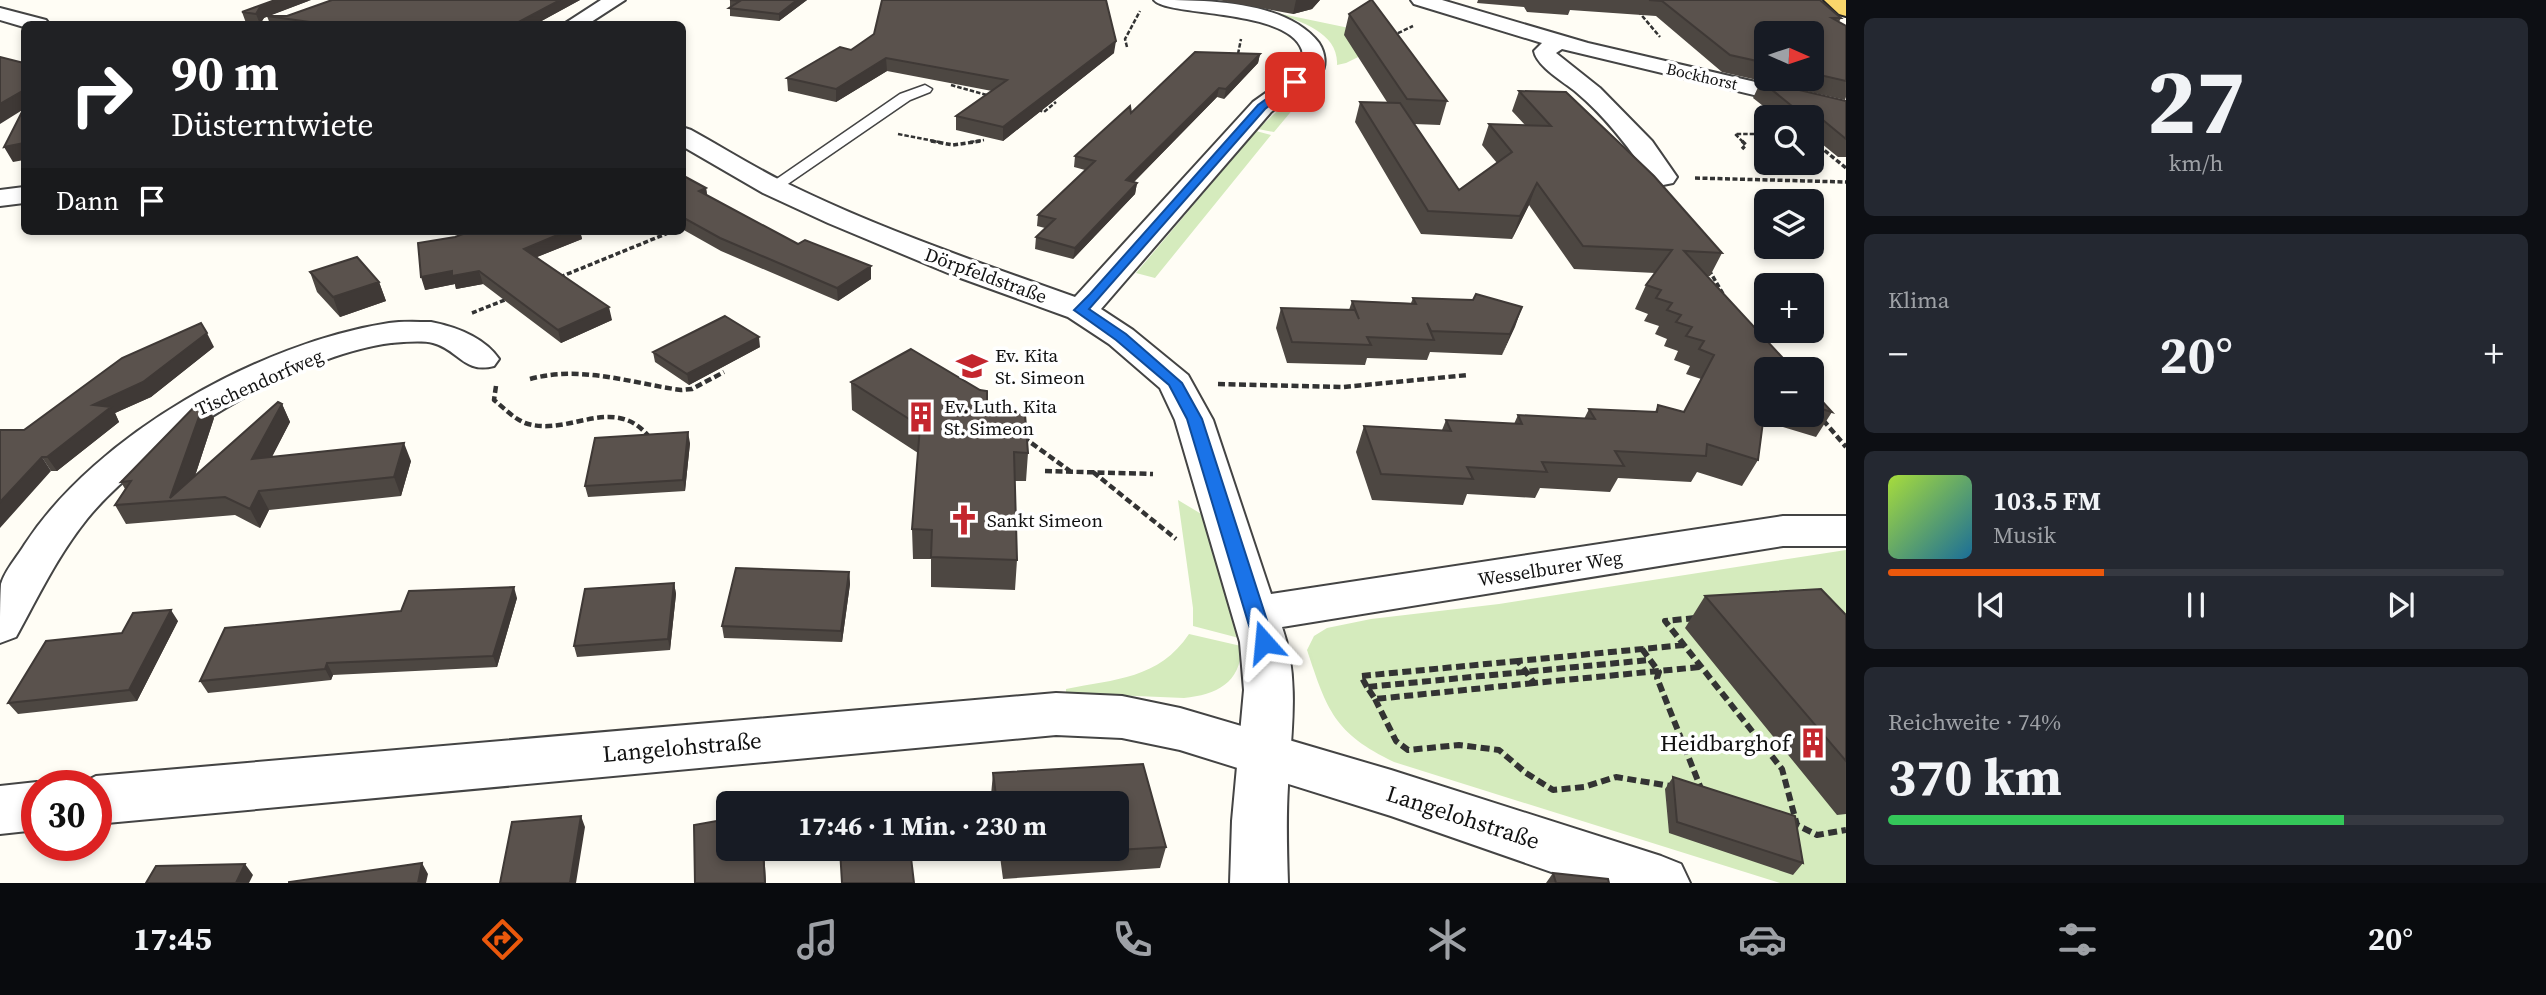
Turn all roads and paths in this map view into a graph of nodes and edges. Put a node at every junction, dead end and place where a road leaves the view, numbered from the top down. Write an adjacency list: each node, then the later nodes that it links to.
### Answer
1 (615, 0): 10 (street)
2 (1164, 0): 39 (street)
3 (1421, 0): 14 (street, Bockhorst)
4 (1834, 0): 7 (main road)
5 (1637, 9): 13 (path)
6 (1140, 10): 15 (path)
7 (1846, 10)
8 (0, 14): 9 (street)
9 (27, 21)
10 (579, 21)
11 (1415, 25): 12 (path)
12 (1391, 37)
13 (1661, 38)
14 (1559, 41): 21 (street, Bockhorst); 29 (street)
15 (1127, 47)
16 (947, 85): 18 (path)
17 (925, 89): 22 (lane)
18 (996, 99)
19 (1056, 102): 20 (path)
20 (1035, 110)
21 (1846, 110)
22 (863, 126): 25 (path); 31 (lane)
23 (1754, 134): 26 (path)
24 (686, 137): 31 (street, Dörpfeldstraße)
25 (984, 140)
26 (1742, 149)
27 (1824, 150): 28 (path)
28 (1846, 168)
29 (1662, 177): 30 (path)
30 (1846, 183)
31 (773, 187): 39 (street, Dörpfeldstraße)
32 (21, 195): 33 (street)
33 (0, 198)
34 (663, 235): 36 (path)
35 (1708, 259): 38 (path)
36 (560, 277)
37 (522, 293): 40 (path)
38 (1729, 304)
39 (1080, 310): 56 (street, Dörpfeldstraße)
40 (471, 313)
41 (489, 370): 48 (path); 58 (street, Tischendorfweg)
42 (724, 372): 44 (path)
43 (1468, 375): 45 (path)
44 (530, 379)
45 (1204, 383)
46 (1824, 421): 49 (path)
47 (1021, 435): 51 (path)
48 (651, 440)
49 (1846, 447)
50 (1045, 471): 51 (path)
51 (1070, 471): 52 (path)
52 (1093, 472): 53 (path); 55 (path)
53 (1153, 474)
54 (1846, 531): 56 (street, Wesselburer Weg)
55 (1176, 539)
56 (1255, 614): 69 (street, Dörpfeldstraße)
57 (1706, 616): 59 (path)
58 (0, 625)
59 (1684, 645): 60 (path); 63 (path)
60 (1642, 649): 61 (path); 62 (path)
61 (1650, 660): 64 (path); 65 (path)
62 (1518, 661): 64 (path); 67 (path)
63 (1701, 667): 65 (path); 76 (path)
64 (1525, 671): 66 (path); 67 (path)
65 (1659, 672): 66 (path); 71 (path)
66 (1534, 684): 68 (path)
67 (1367, 687): 68 (path)
68 (1375, 699): 70 (path)
69 (1264, 754): 72 (street, Langelohstraße); 78 (street); 79 (street, Langelohstraße)
70 (1683, 790)
71 (1694, 792)
72 (112, 799)
73 (21, 808): 74 (street)
74 (0, 810)
75 (1782, 815): 76 (path)
76 (1794, 819): 77 (path)
77 (1846, 830)
78 (1259, 883)
79 (1661, 883)

